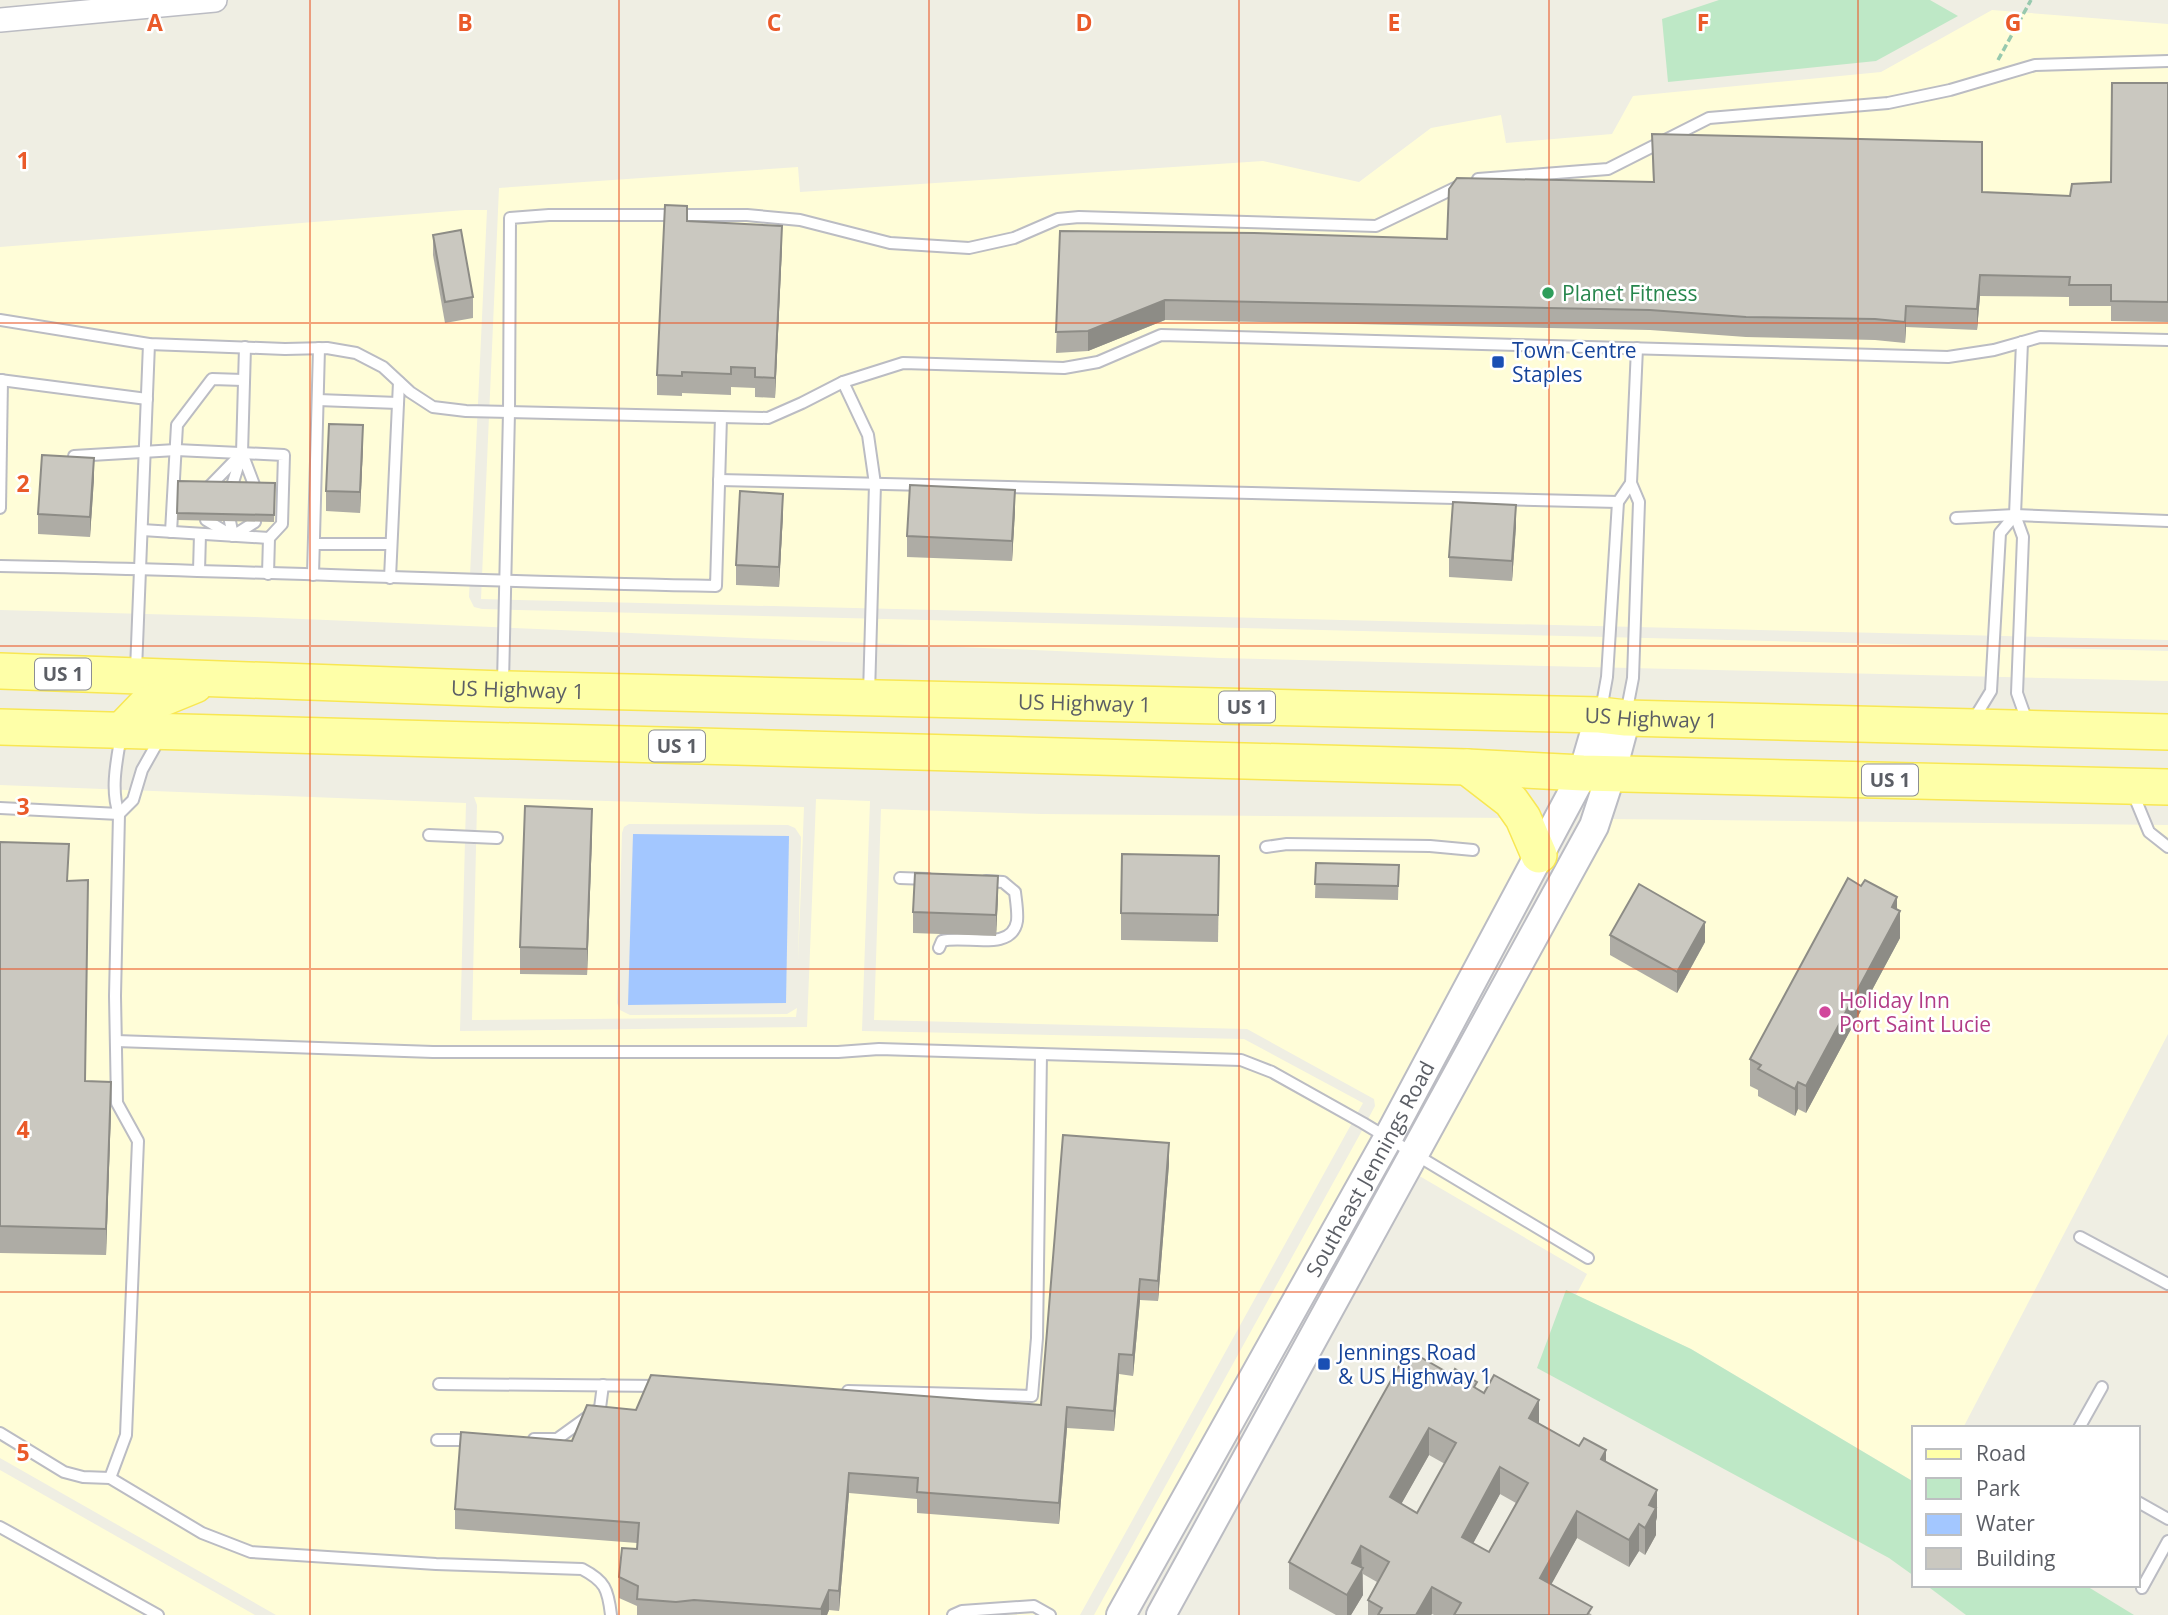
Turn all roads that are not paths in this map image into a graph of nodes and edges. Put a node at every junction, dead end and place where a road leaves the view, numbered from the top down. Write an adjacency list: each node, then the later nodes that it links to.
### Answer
1 (215, 0): 2 (street)
2 (0, 20)
3 (2168, 61): 18 (lane)
4 (0, 320): 7 (lane)
5 (2168, 340): 6 (lane)
6 (2022, 342): 10 (lane); 32 (lane)
7 (149, 344): 8 (lane); 15 (lane)
8 (244, 347): 9 (lane); 12 (lane)
9 (319, 348): 13 (lane); 16 (lane)
10 (1637, 348): 14 (lane); 25 (lane)
11 (1, 380): 15 (lane); 31 (lane)
12 (243, 380): 20 (lane); 22 (lane)
13 (399, 382): 17 (lane); 18 (lane)
14 (843, 382): 19 (lane); 26 (lane)
15 (147, 399): 21 (lane)
16 (318, 400): 17 (lane); 43 (lane)
17 (398, 403): 44 (lane)
18 (509, 412): 19 (lane); 51 (lane)
19 (721, 417): 24 (lane)
20 (176, 450): 21 (lane); 22 (lane); 39 (lane)
21 (145, 452): 23 (lane); 38 (lane)
22 (242, 453): 27 (lane); 28 (lane); 29 (lane); 42 (lane)
23 (74, 456)
24 (719, 480): 26 (lane); 51 (lane)
25 (1631, 483): 30 (lane); 57 (lane)
26 (875, 484): 30 (lane); 56 (lane)
27 (207, 489)
28 (231, 489)
29 (256, 490)
30 (1618, 502): 57 (lane)
31 (0, 508)
32 (2015, 516): 33 (lane); 36 (lane); 59 (lane); 61 (lane)
33 (1956, 518)
34 (206, 520): 41 (lane)
35 (230, 521): 41 (lane)
36 (2168, 521)
37 (255, 522): 41 (lane)
38 (142, 530): 39 (lane); 46 (lane)
39 (171, 532): 40 (lane)
40 (200, 534): 41 (lane); 47 (lane)
41 (233, 536): 42 (lane)
42 (269, 538): 48 (lane)
43 (314, 544): 44 (lane); 49 (lane)
44 (391, 544): 50 (lane)
45 (0, 566): 46 (lane)
46 (140, 569): 47 (lane); 53 (lane)
47 (199, 571): 48 (lane)
48 (268, 573): 49 (lane)
49 (313, 575): 50 (lane)
50 (390, 578): 51 (lane)
51 (505, 583): 55 (lane)
52 (0, 671): 53 (main road, US Highway 1 / US 1)
53 (131, 677): 54 (main road, US Highway 1 / US 1); 60 (main road)
54 (208, 680): 55 (main road, US Highway 1 / US 1); 62 (main road)
55 (503, 689): 56 (main road, US Highway 1 / US 1)
56 (869, 698): 57 (main road, US Highway 1 / US 1)
57 (1613, 717): 59 (main road, US Highway 1 / US 1); 66 (street, Southeast Jennings Road)
58 (0, 727): 60 (main road, US 1)
59 (1968, 727): 61 (main road, US Highway 1 / US 1)
60 (41, 728): 62 (main road, US 1)
61 (2030, 729): 64 (main road, US Highway 1 / US 1)
62 (121, 730): 63 (main road, US 1); 70 (lane)
63 (163, 732): 65 (main road, US 1); 70 (lane)
64 (2168, 732)
65 (1467, 767): 66 (main road, US 1); 76 (main road)
66 (1597, 774): 67 (main road, US 1); 76 (street, Southeast Jennings Road); 84 (street, Southeast Jennings Road)
67 (2130, 785): 68 (main road, US 1); 74 (lane)
68 (2168, 787)
69 (0, 808): 70 (lane)
70 (120, 814): 81 (lane)
71 (429, 835): 72 (lane)
72 (497, 838)
73 (1266, 847): 75 (lane)
74 (2168, 847)
75 (1474, 850)
76 (1539, 855): 83 (street, Southeast Jennings Road)
77 (900, 878): 78 (lane)
78 (939, 880)
79 (978, 881): 80 (lane)
80 (939, 948)
81 (116, 1041): 82 (lane); 98 (lane)
82 (1041, 1054): 83 (lane); 92 (lane)
83 (1388, 1138): 84 (lane); 108 (street, Southeast Jennings Road)
84 (1414, 1153): 86 (lane); 109 (street, Southeast Jennings Road)
85 (2080, 1237): 87 (lane)
86 (1588, 1258)
87 (2168, 1284)
88 (439, 1384): 89 (lane)
89 (603, 1385): 90 (lane); 96 (lane)
90 (669, 1387)
91 (2102, 1387): 93 (lane)
92 (830, 1391)
93 (2080, 1426)
94 (0, 1433): 98 (lane)
95 (491, 1439): 97 (lane)
96 (517, 1439)
97 (438, 1440)
98 (110, 1478): 105 (lane)
99 (2140, 1503): 100 (lane)
100 (2168, 1519)
101 (0, 1527): 104 (lane)
102 (2168, 1541): 103 (lane)
103 (2142, 1588)
104 (158, 1615)
105 (611, 1615)
106 (953, 1615): 107 (lane)
107 (1050, 1615)
108 (1121, 1615)
109 (1161, 1615)

